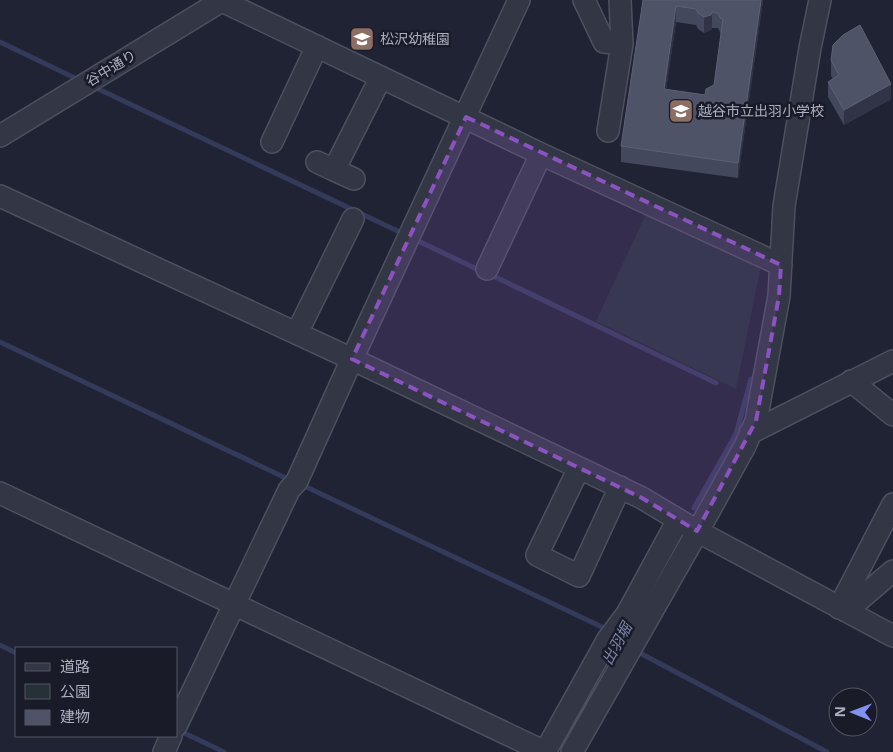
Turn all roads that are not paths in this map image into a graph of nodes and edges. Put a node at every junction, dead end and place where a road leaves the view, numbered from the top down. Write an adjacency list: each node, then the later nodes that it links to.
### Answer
1 (221, 0): 7 (street); 11 (street, 谷中通り)
2 (519, 0): 9 (street)
3 (584, 0): 6 (street)
4 (620, 0): 6 (street)
5 (820, 0): 17 (street)
6 (622, 44): 10 (street)
7 (318, 46): 8 (street); 12 (street)
8 (382, 77): 9 (street); 14 (street)
9 (466, 117): 13 (street); 20 (street)
10 (608, 131)
11 (0, 136)
12 (272, 142)
13 (541, 154): 17 (street); 18 (street)
14 (354, 179)
15 (0, 196): 19 (street)
16 (353, 219): 19 (street)
17 (780, 265): 24 (street)
18 (487, 269)
19 (297, 334): 20 (street)
20 (352, 359): 25 (street); 32 (street)
21 (893, 361): 22 (street)
22 (851, 381): 23 (street); 24 (street)
23 (893, 415)
24 (750, 432): 30 (street)
25 (579, 468): 26 (street); 26 (street)
26 (620, 487): 29 (street)
27 (0, 493): 32 (street)
28 (893, 504): 33 (street)
29 (678, 520): 30 (street); 32 (street)
30 (697, 531): 33 (street); 38 (street)
31 (893, 572): 33 (street)
32 (235, 604): 35 (street)
33 (842, 610): 34 (street)
34 (893, 636)
35 (178, 722)
36 (172, 737): 37 (street)
37 (164, 752)
38 (572, 752)

